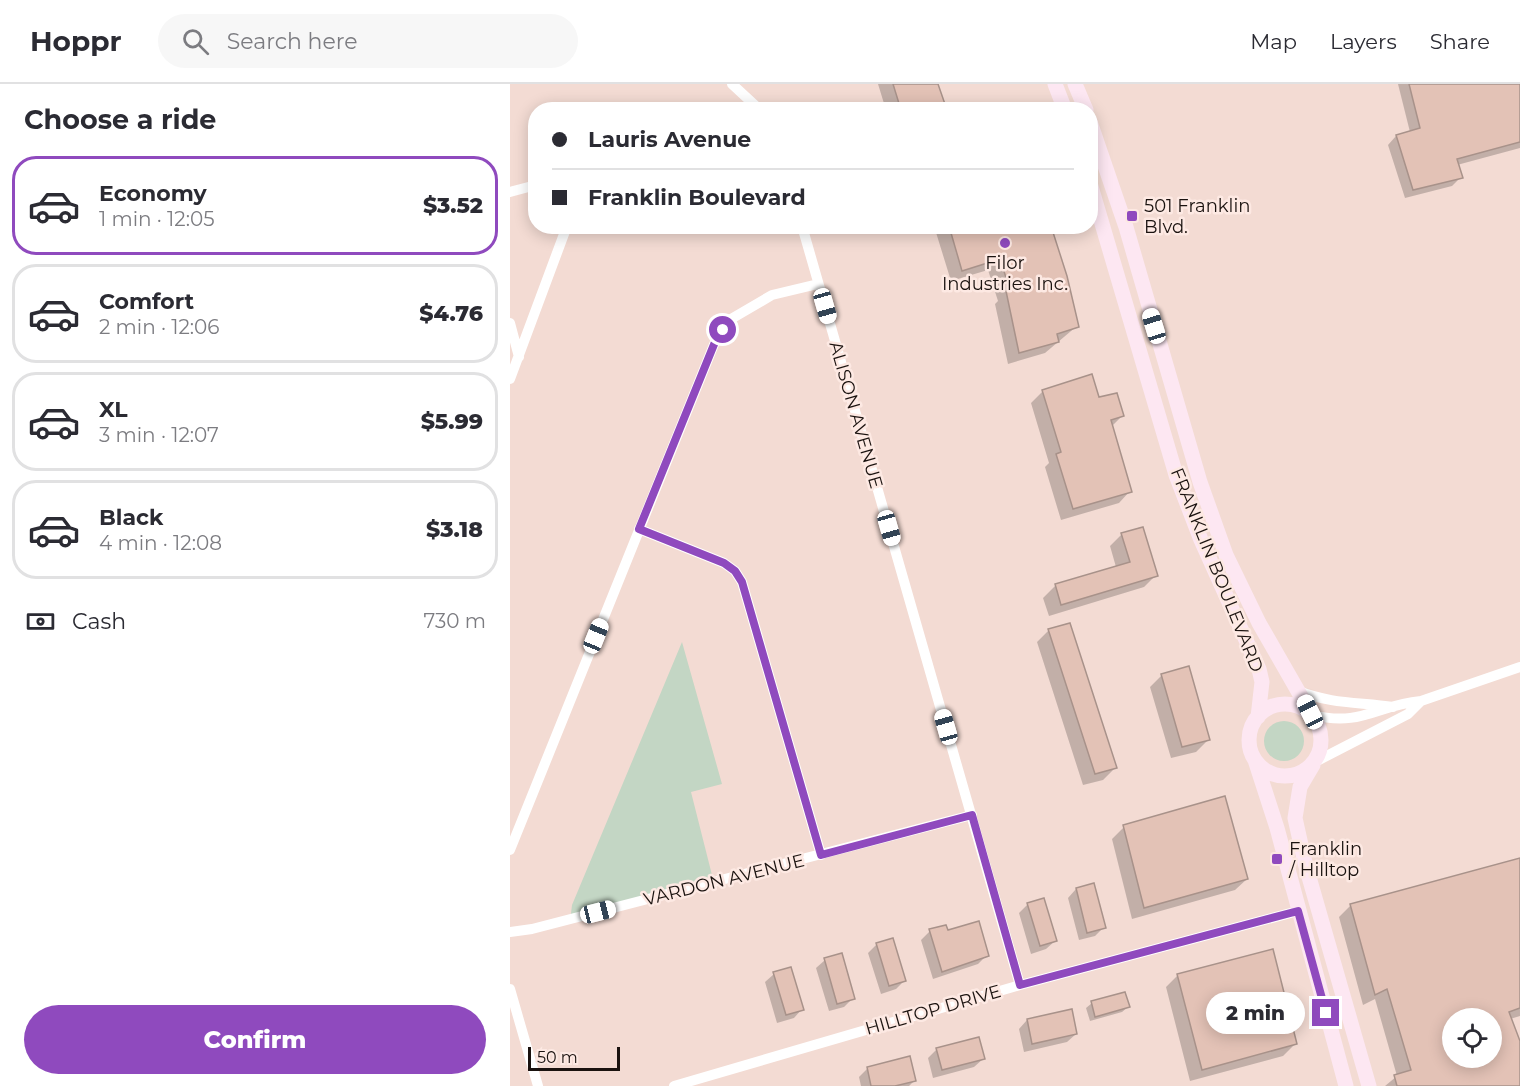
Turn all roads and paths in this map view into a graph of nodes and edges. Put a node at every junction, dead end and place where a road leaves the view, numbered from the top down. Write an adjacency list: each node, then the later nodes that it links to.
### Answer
1 (732, 84): 4 (street)
2 (1055, 84): 5 (main road)
3 (1075, 84): 6 (main road)
4 (751, 102)
5 (1062, 102)
6 (1083, 102)
7 (1098, 145): 19 (main road, FRANKLIN BOULEVARD)
8 (528, 186): 9 (street)
9 (510, 192)
10 (1098, 210): 23 (main road, FRANKLIN BOULEVARD)
11 (564, 234): 15 (street)
12 (804, 234): 13 (street, ALISON AVENUE)
13 (818, 284): 17 (street); 26 (street, ALISON AVENUE)
14 (510, 323): 15 (street)
15 (519, 357): 16 (street)
16 (510, 379)
17 (639, 529): 27 (street); 28 (street)
18 (1520, 667): 20 (street)
19 (1298, 691): 21 (street); 22 (main road, FRANKLIN BOULEVARD)
20 (1421, 701): 21 (street); 25 (street)
21 (1393, 707): 22 (street)
22 (1311, 714): 23 (main road); 25 (main road)
23 (1258, 717): 24 (main road)
24 (1255, 760): 25 (main road); 29 (main road)
25 (1314, 763): 36 (main road)
26 (972, 815): 28 (street, VARDON AVENUE); 31 (street, ALISON AVENUE)
27 (510, 849)
28 (821, 855): 30 (street, VARDON AVENUE)
29 (1298, 911): 31 (street, HILLTOP DRIVE); 35 (main road)
30 (510, 932)
31 (1020, 985): 34 (street, HILLTOP DRIVE)
32 (510, 989): 33 (street)
33 (538, 1086)
34 (674, 1086)
35 (1346, 1086)
36 (1369, 1086)

